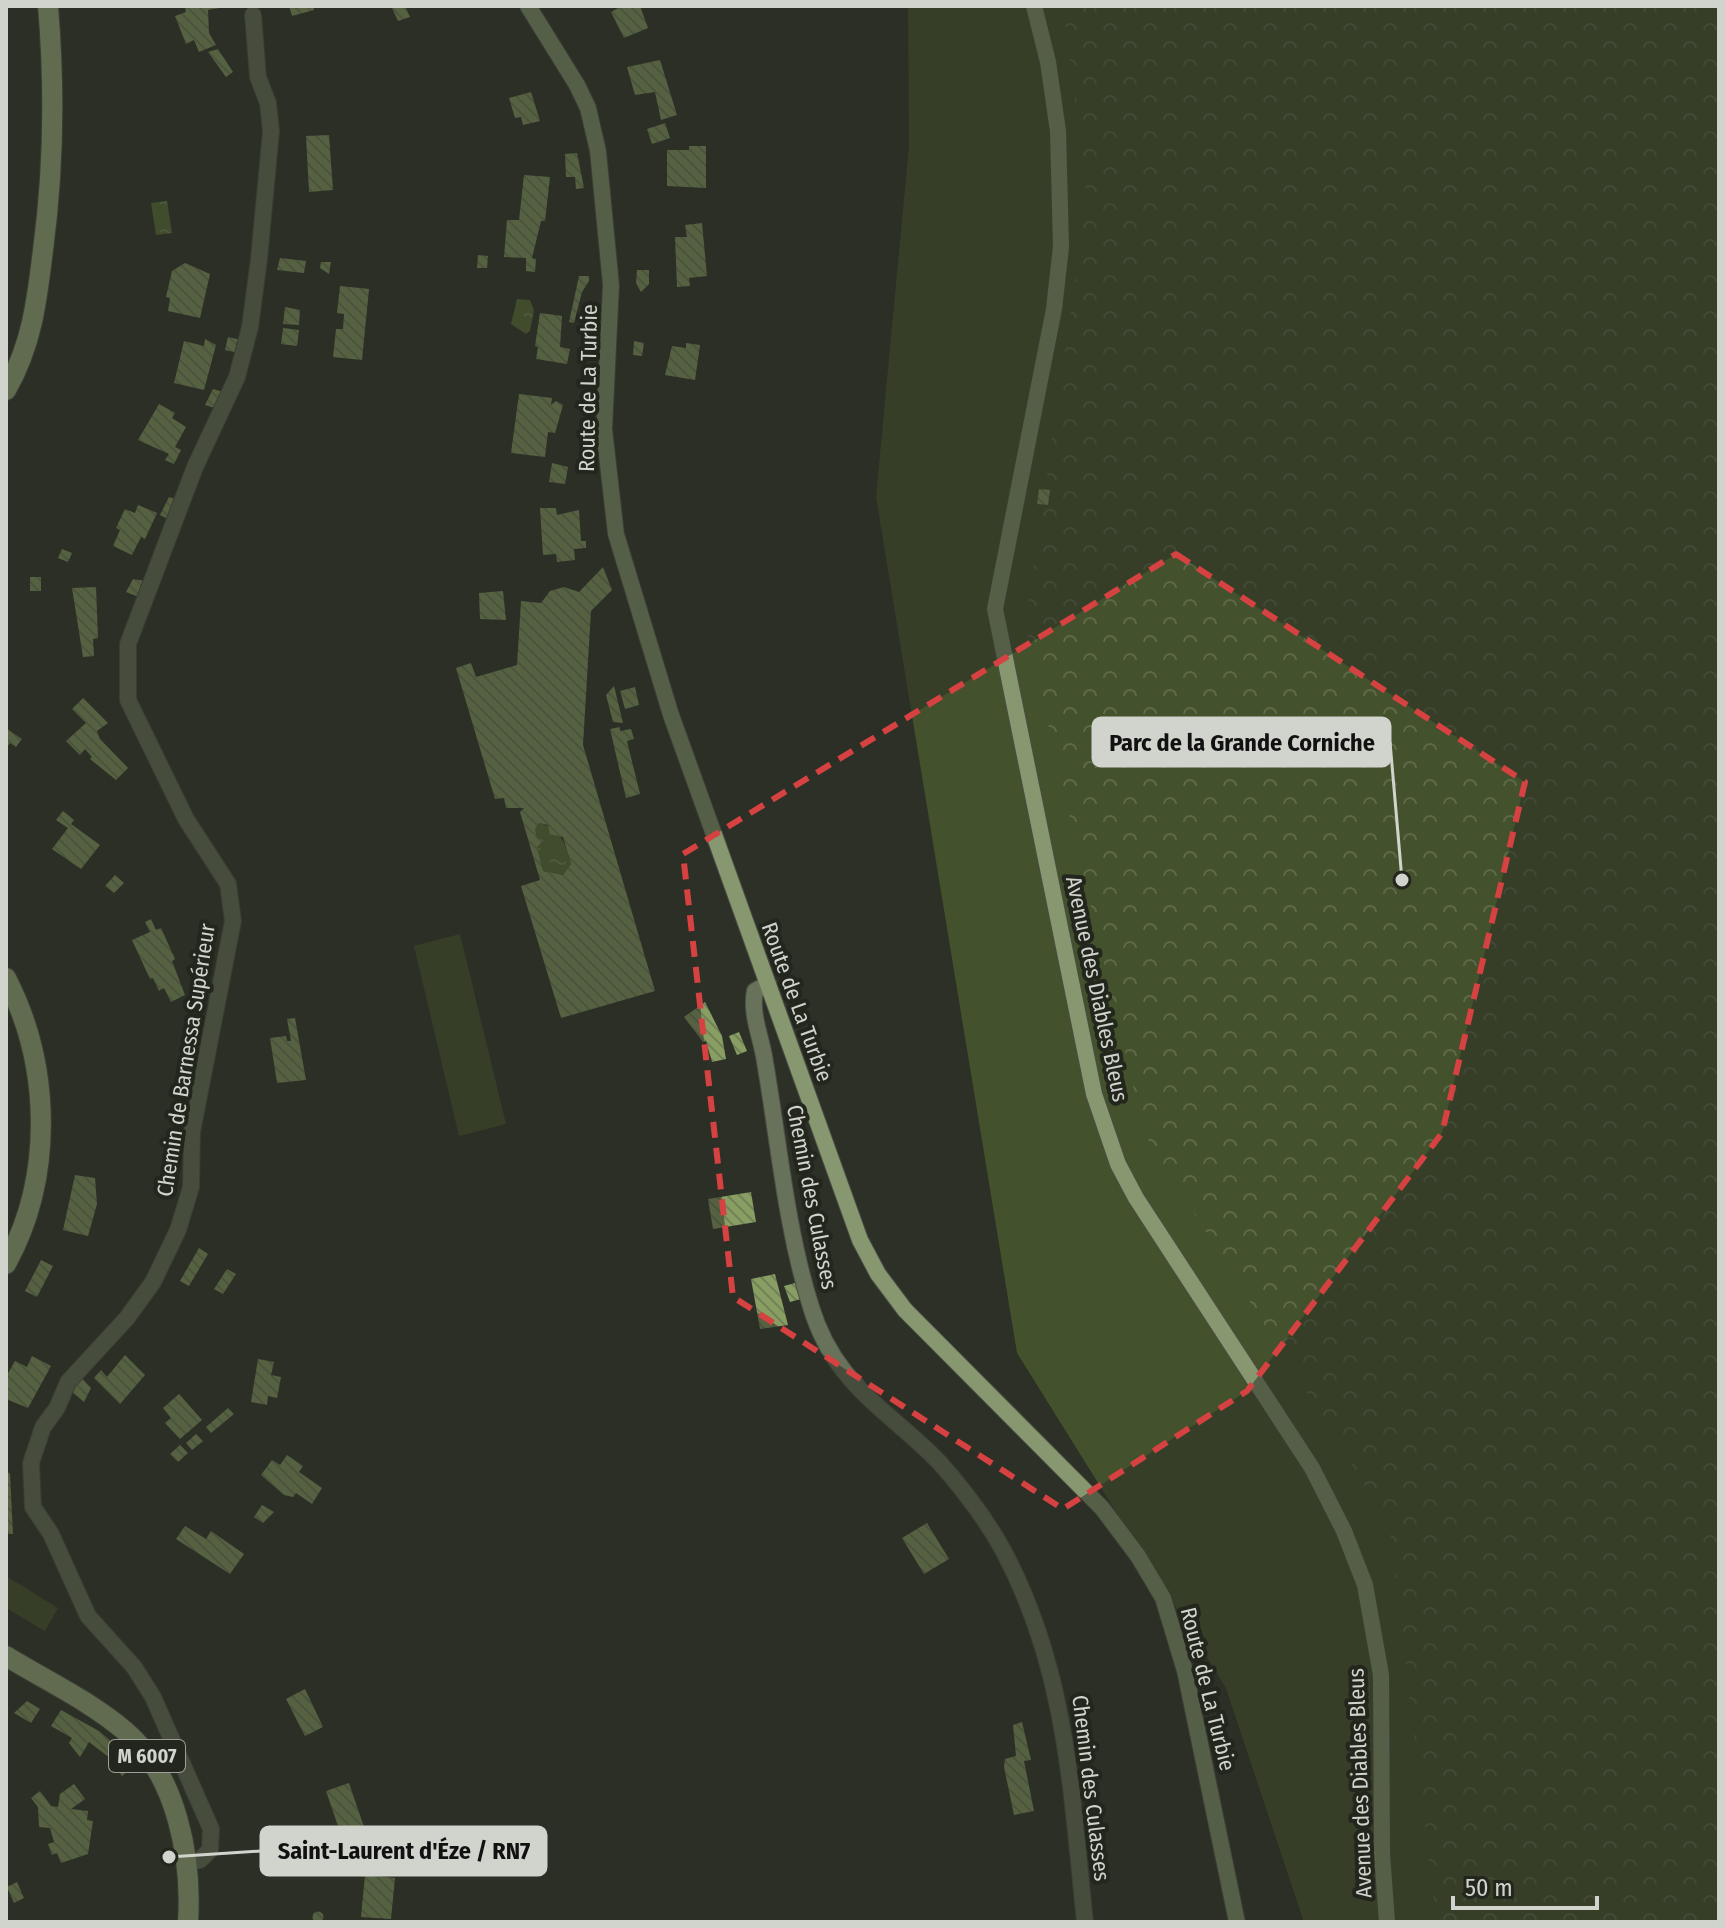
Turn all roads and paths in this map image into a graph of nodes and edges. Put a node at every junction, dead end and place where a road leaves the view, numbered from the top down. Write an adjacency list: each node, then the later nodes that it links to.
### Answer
1 (48, 6): 5 (main road)
2 (528, 6): 7 (main road, Route de La Turbie)
3 (1034, 6): 14 (main road, Avenue des Diables Bleus)
4 (253, 15): 10 (street, Chemin de Barnessa Supérieur)
5 (6, 390)
6 (6, 978): 8 (main road)
7 (768, 984): 12 (street, Chemin des Culasses); 13 (main road, Route de La Turbie)
8 (6, 1264)
9 (6, 1656): 10 (main road, M 6007)
10 (187, 1863): 11 (main road, M 6007)
11 (188, 1922)
12 (1085, 1922)
13 (1237, 1922)
14 (1387, 1922)

